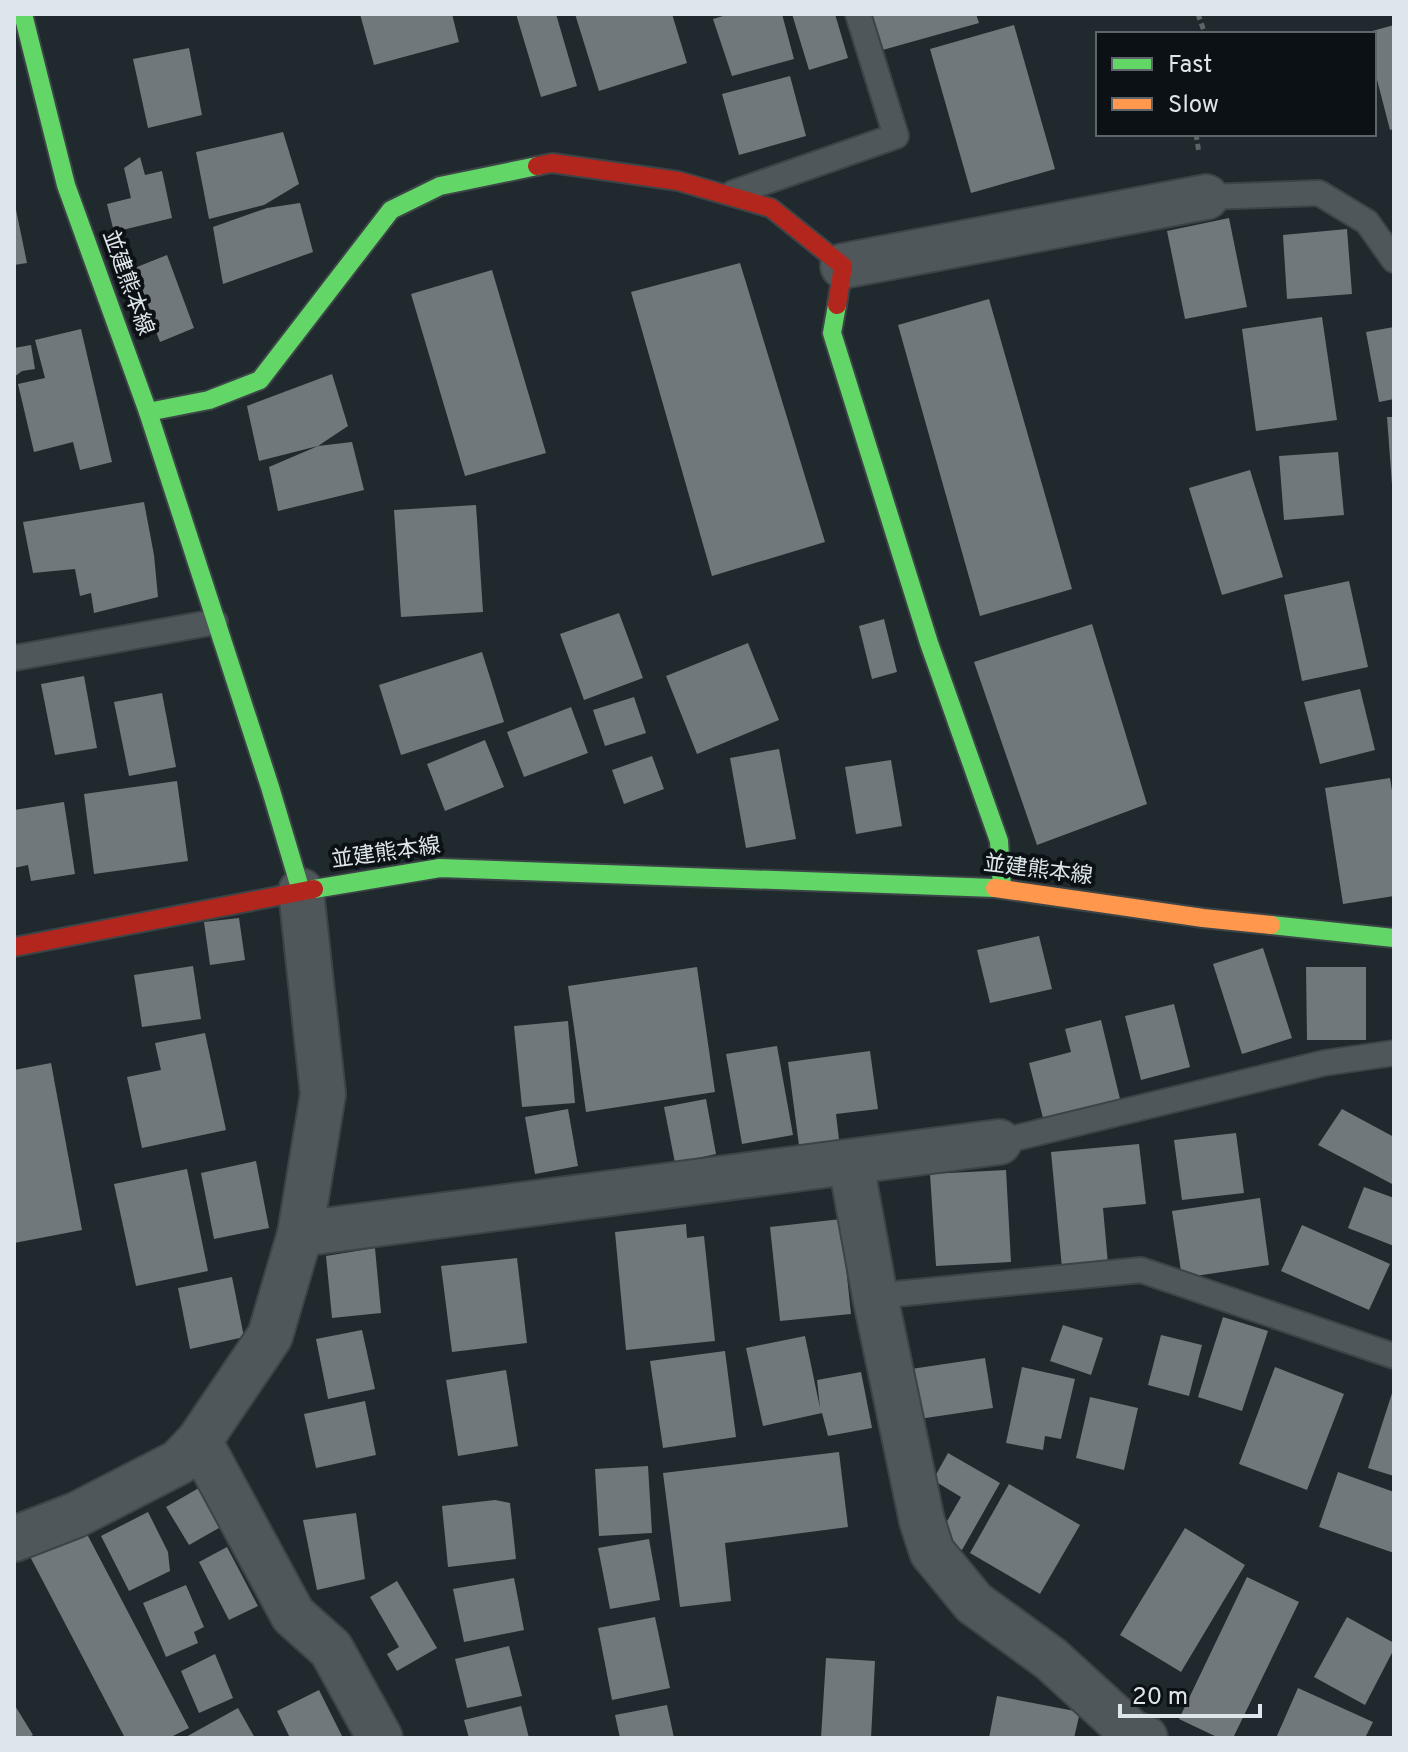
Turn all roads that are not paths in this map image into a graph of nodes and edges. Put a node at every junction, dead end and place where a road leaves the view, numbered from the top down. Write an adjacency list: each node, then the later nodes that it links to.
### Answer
1 (23, 14): 7 (main road, 並建熊本線)
2 (858, 14): 3 (lane)
3 (726, 195): 6 (main road); 7 (main road)
4 (1206, 197): 5 (lane); 6 (street)
5 (1394, 260)
6 (843, 266): 10 (main road)
7 (148, 412): 8 (main road, 並建熊本線)
8 (215, 622): 9 (lane); 11 (main road, 並建熊本線)
9 (14, 658)
10 (1002, 888): 11 (main road, 並建熊本線); 12 (main road, 並建熊本線)
11 (301, 891): 13 (main road); 17 (street)
12 (1394, 938)
13 (14, 947)
14 (1394, 1053): 15 (lane)
15 (999, 1142): 16 (street)
16 (851, 1164): 17 (street); 18 (street)
17 (300, 1234): 20 (street)
18 (875, 1296): 19 (lane); 22 (street)
19 (1394, 1356)
20 (199, 1441): 21 (street); 23 (street)
21 (14, 1539)
22 (1137, 1736)
23 (380, 1738)

